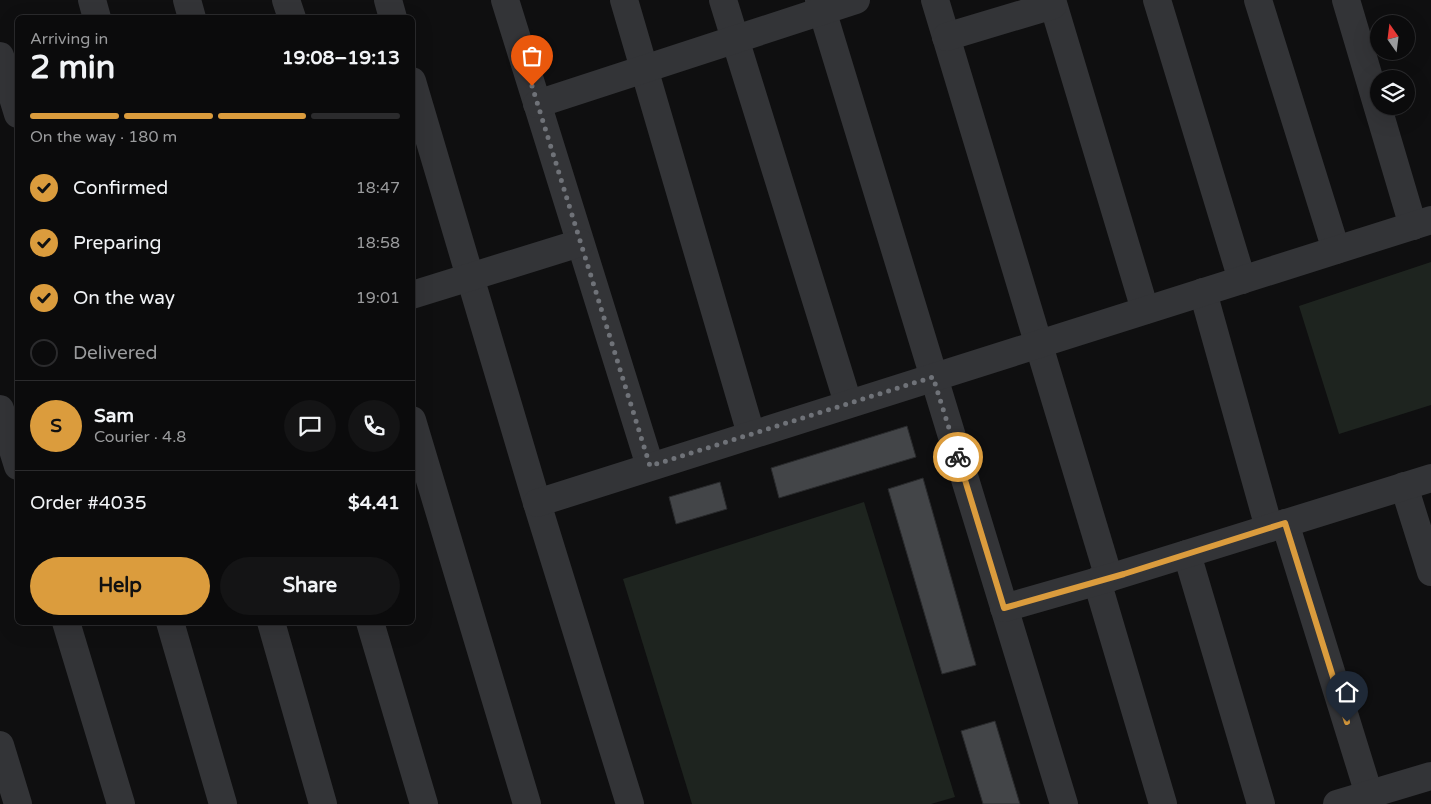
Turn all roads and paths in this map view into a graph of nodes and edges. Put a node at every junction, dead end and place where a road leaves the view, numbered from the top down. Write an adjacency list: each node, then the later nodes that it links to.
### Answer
1 (92, 0): 15 (street)
2 (187, 0): 16 (street)
3 (286, 0): 17 (street)
4 (388, 0): 18 (street)
5 (505, 0): 25 (street)
6 (624, 0): 22 (street)
7 (723, 0): 20 (street)
8 (856, 0): 14 (street)
9 (935, 0): 19 (street)
10 (1157, 0): 30 (street)
11 (1258, 0): 28 (street)
12 (1346, 0): 26 (street)
13 (1053, 2): 19 (street); 33 (street)
14 (821, 6): 20 (street); 35 (street)
15 (96, 15)
16 (191, 15)
17 (291, 15)
18 (393, 15)
19 (946, 37): 34 (street)
20 (735, 39): 22 (street); 36 (street)
21 (0, 56): 24 (street)
22 (644, 69): 25 (street); 39 (street)
23 (415, 91): 29 (street)
24 (15, 104)
25 (537, 104): 27 (street)
26 (1422, 223): 28 (street)
27 (580, 243): 29 (street); 41 (street)
28 (1336, 250): 30 (street)
29 (471, 276): 32 (street); 44 (street)
30 (1242, 280): 31 (street)
31 (1203, 292): 33 (street); 45 (street)
32 (415, 293)
33 (1145, 310): 34 (street)
34 (1039, 343): 35 (street); 48 (street)
35 (933, 377): 36 (street); 49 (street)
36 (848, 403): 39 (street)
37 (5, 417): 40 (street)
38 (415, 430): 62 (street)
39 (751, 434): 41 (street)
40 (15, 455)
41 (650, 466): 44 (street)
42 (1431, 478): 43 (street)
43 (1404, 486): 45 (street); 47 (street)
44 (537, 503): 63 (street)
45 (1277, 525): 46 (street); 56 (street)
46 (1187, 554): 48 (street); 66 (street)
47 (1431, 572)
48 (1103, 579): 49 (street); 65 (street)
49 (1004, 608): 64 (street)
50 (67, 625): 58 (street)
51 (171, 625): 59 (street)
52 (272, 625): 60 (street)
53 (371, 625): 61 (street)
54 (0, 745): 57 (street)
55 (1431, 776): 56 (street)
56 (1371, 799): 67 (street)
57 (18, 804)
58 (122, 804)
59 (223, 804)
60 (324, 804)
61 (424, 804)
62 (527, 804)
63 (630, 804)
64 (1064, 804)
65 (1163, 804)
66 (1262, 804)
67 (1337, 804)

